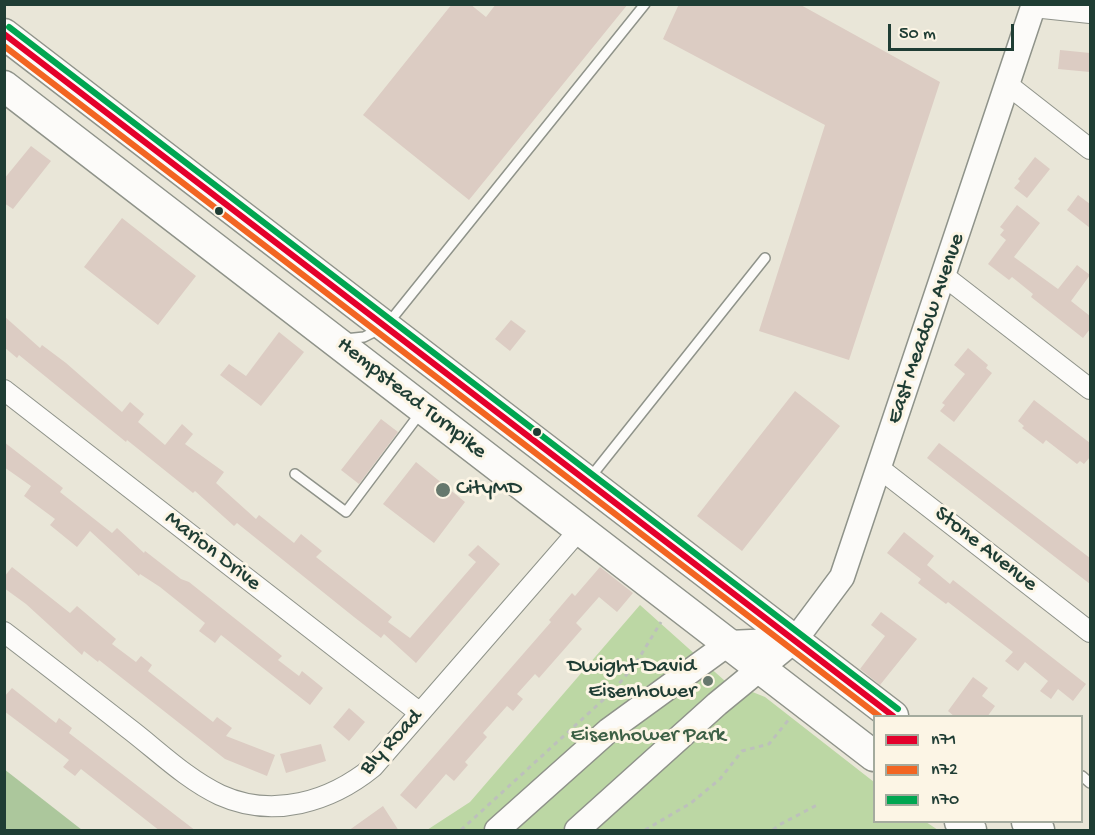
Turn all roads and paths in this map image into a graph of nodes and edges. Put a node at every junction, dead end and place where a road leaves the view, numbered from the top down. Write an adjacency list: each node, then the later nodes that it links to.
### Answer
1 (645, 4): 10 (lane)
2 (1034, 6): 3 (street); 5 (street, East Meadow Avenue)
3 (1090, 13)
4 (4, 34): 10 (main road, Hempstead Turnpike)
5 (1008, 85): 7 (street); 9 (street, East Meadow Avenue)
6 (4, 86): 11 (main road, Hempstead Turnpike)
7 (1090, 149)
8 (765, 258): 17 (lane)
9 (945, 276): 13 (street); 15 (street, East Meadow Avenue)
10 (386, 326): 11 (lane); 17 (main road, Hempstead Turnpike)
11 (334, 339): 14 (main road, Hempstead Turnpike)
12 (4, 390): 25 (street, Marion Drive)
13 (1090, 390)
14 (424, 408): 16 (lane); 18 (main road, Hempstead Turnpike)
15 (879, 468): 21 (street, Stone Avenue); 22 (street, East Meadow Avenue)
16 (295, 474)
17 (588, 481): 22 (main road, Hempstead Turnpike)
18 (580, 529): 23 (main road, Hempstead Turnpike); 25 (street, Bly Road)
19 (660, 622): 30 (path)
20 (4, 632): 25 (street, Bly Road)
21 (1090, 632)
22 (795, 640): 23 (street); 24 (street, East Meadow Avenue); 27 (main road, Hempstead Turnpike)
23 (729, 643): 24 (main road, Hempstead Turnpike); 31 (street)
24 (761, 668): 28 (main road, Hempstead Turnpike); 32 (street, East Meadow Avenue)
25 (420, 713)
26 (793, 714): 33 (path)
27 (890, 715)
28 (873, 755)
29 (817, 805): 34 (path)
30 (461, 831)
31 (497, 831)
32 (577, 831)
33 (645, 831)
34 (773, 831)

